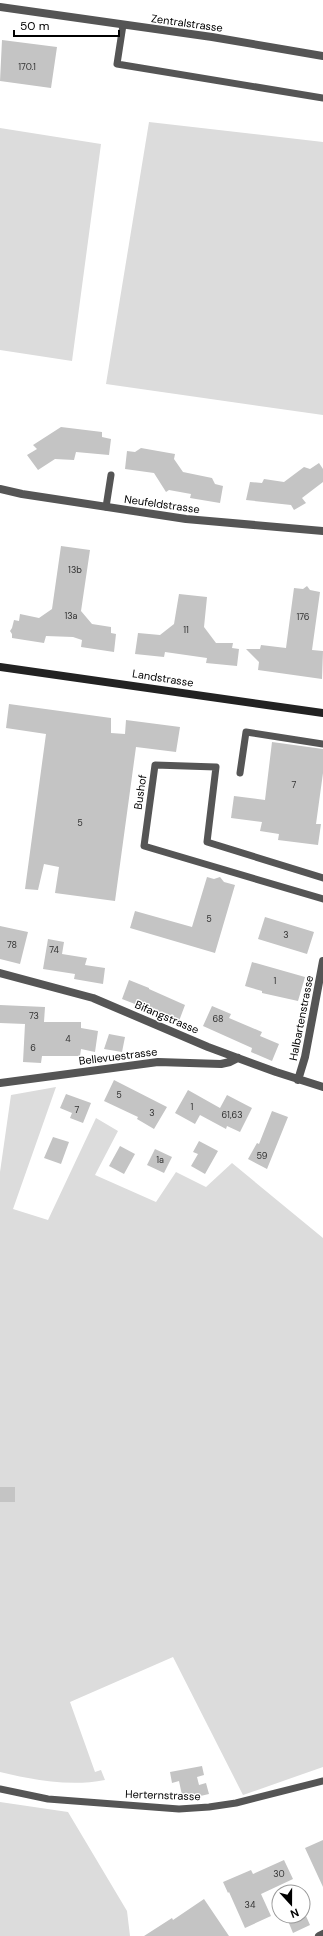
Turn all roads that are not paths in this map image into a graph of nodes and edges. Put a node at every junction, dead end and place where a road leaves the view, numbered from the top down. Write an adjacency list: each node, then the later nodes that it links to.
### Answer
1 (0, 7): 2 (street, Zentralstrasse)
2 (123, 25): 3 (street, Zentralstrasse); 4 (lane)
3 (323, 56)
4 (323, 98)
5 (111, 475): 7 (lane)
6 (0, 489): 7 (street, Neufeldstrasse)
7 (106, 507): 8 (street, Neufeldstrasse)
8 (323, 531)
9 (0, 667): 10 (main road, Landstrasse)
10 (323, 713)
11 (323, 744): 12 (lane)
12 (240, 773)
13 (323, 878): 14 (lane, Bushof)
14 (323, 898)
15 (323, 961): 18 (street, Halbartenstrasse)
16 (0, 973): 17 (street, Bifangstrasse)
17 (238, 1058): 18 (street, Bifangstrasse); 19 (street, Bellevuestrasse)
18 (298, 1080): 20 (street, Bifangstrasse)
19 (0, 1083)
20 (323, 1087)
21 (323, 1781): 22 (lane, Herternstrasse)
22 (0, 1789)
23 (323, 1934): 24 (street)
24 (319, 1936)

